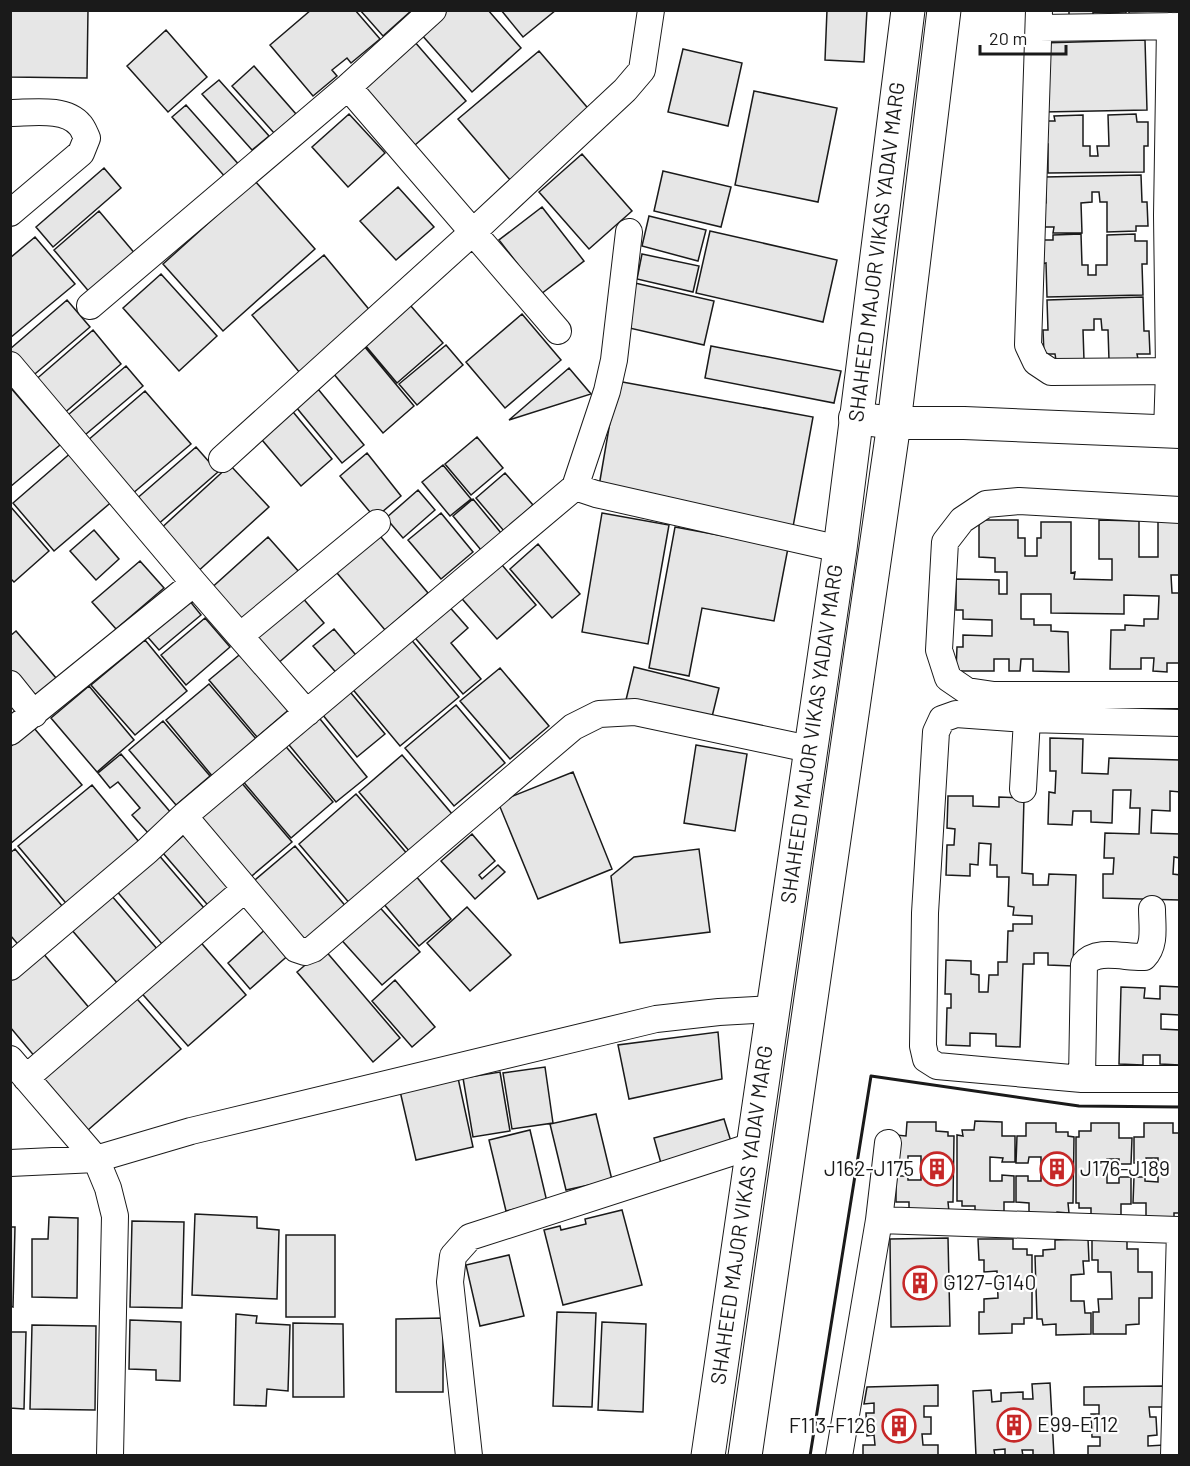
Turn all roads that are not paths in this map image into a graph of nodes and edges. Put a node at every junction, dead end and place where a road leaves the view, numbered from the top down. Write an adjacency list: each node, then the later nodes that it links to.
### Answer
1 (433, 10): 7 (street)
2 (651, 10): 11 (street)
3 (908, 10): 17 (main road, SHAHEED MAJOR VIKAS YADAV MARG)
4 (944, 10): 18 (main road, SHAHEED MAJOR VIKAS YADAV MARG)
5 (1039, 19): 6 (street); 16 (street)
6 (1175, 26): 10 (street)
7 (348, 87): 11 (street); 13 (street)
8 (10, 113): 9 (street)
9 (10, 213)
10 (1173, 215): 16 (street)
11 (473, 232): 14 (street); 20 (street)
12 (629, 232): 21 (street)
13 (90, 306)
14 (558, 331)
15 (10, 365): 25 (street)
16 (1174, 371): 19 (street)
17 (855, 418): 18 (street); 24 (main road, SHAHEED MAJOR VIKAS YADAV MARG)
18 (894, 423): 19 (street); 53 (main road, SHAHEED MAJOR VIKAS YADAV MARG)
19 (1173, 432)
20 (222, 459)
21 (575, 487): 24 (street); 29 (street)
22 (1179, 510): 28 (street)
23 (377, 523): 26 (street)
24 (840, 549): 34 (main road, SHAHEED MAJOR VIKAS YADAV MARG)
25 (194, 583): 26 (street); 30 (street)
26 (240, 636): 29 (street)
27 (10, 684): 30 (street)
28 (1179, 695)
29 (308, 713): 36 (street)
30 (34, 714): 33 (street)
31 (1027, 720): 32 (street); 35 (street); 42 (street)
32 (1179, 723)
33 (10, 732)
34 (809, 749): 37 (street); 40 (main road, SHAHEED MAJOR VIKAS YADAV MARG)
35 (1023, 789)
36 (184, 816): 37 (street); 39 (street)
37 (245, 889): 41 (street)
38 (1152, 909): 42 (street)
39 (10, 967)
40 (772, 1009): 45 (main road, SHAHEED MAJOR VIKAS YADAV MARG); 46 (street)
41 (18, 1068): 46 (street)
42 (1082, 1079): 43 (street)
43 (1179, 1079)
44 (888, 1143): 48 (street)
45 (752, 1146): 51 (street); 52 (main road, SHAHEED MAJOR VIKAS YADAV MARG)
46 (96, 1159): 47 (street); 50 (street)
47 (10, 1163)
48 (879, 1220): 49 (street); 54 (street)
49 (1179, 1230): 55 (street)
50 (110, 1455)
51 (469, 1455)
52 (708, 1455)
53 (745, 1455)
54 (839, 1455)
55 (1174, 1455)

